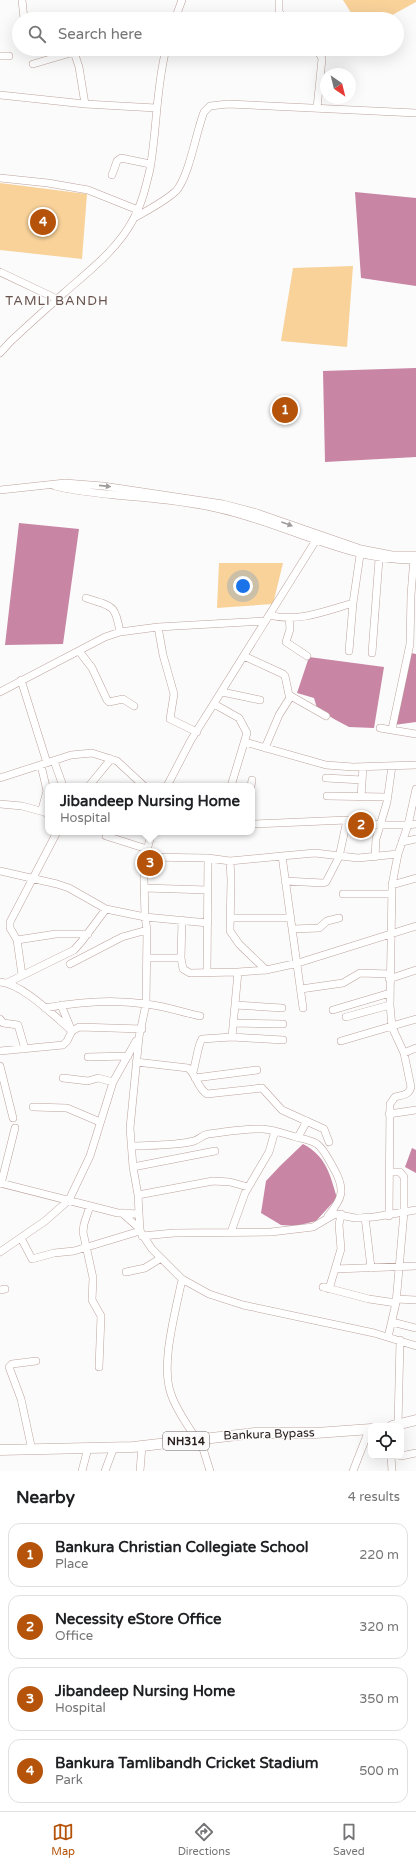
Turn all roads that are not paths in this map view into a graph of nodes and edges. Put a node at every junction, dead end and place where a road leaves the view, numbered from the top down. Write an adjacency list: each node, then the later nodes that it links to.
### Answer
1 (22, 0): 4 (street)
2 (182, 0): 5 (street)
3 (279, 0): 6 (street)
4 (23, 12)
5 (178, 12)
6 (280, 12)
7 (0, 56): 8 (street)
8 (8, 56)
9 (58, 56): 13 (street)
10 (76, 56): 15 (street)
11 (164, 56): 16 (street)
12 (321, 56): 17 (street)
13 (32, 64)
14 (0, 95): 15 (street)
15 (85, 104): 16 (street)
16 (156, 108): 19 (street)
17 (317, 108): 18 (street); 23 (street)
18 (416, 113)
19 (150, 164): 20 (street); 22 (street)
20 (112, 175)
21 (0, 178): 22 (street)
22 (138, 210): 23 (street)
23 (134, 218): 25 (street)
24 (0, 272): 25 (street)
25 (57, 299): 26 (street)
26 (0, 353)
27 (0, 490): 28 (street)
28 (317, 539): 29 (street); 31 (street); 34 (street)
29 (360, 555): 30 (street); 33 (street)
30 (380, 558): 31 (street); 41 (street)
31 (415, 558): 38 (street)
32 (86, 598): 37 (street)
33 (353, 603): 35 (street); 40 (street)
34 (267, 618): 35 (street); 36 (street); 42 (street)
35 (289, 618): 43 (street)
36 (158, 627): 37 (street); 54 (street)
37 (120, 632): 39 (street)
38 (413, 644): 53 (street)
39 (79, 651): 44 (street); 50 (street)
40 (348, 651)
41 (372, 652)
42 (244, 656): 46 (street); 47 (street)
43 (307, 656)
44 (21, 680): 45 (street); 59 (street)
45 (0, 692)
46 (222, 692): 48 (street); 49 (street)
47 (291, 696): 51 (street); 57 (street)
48 (260, 700)
49 (214, 704): 54 (street); 56 (street)
50 (134, 706)
51 (326, 716)
52 (380, 728): 53 (street)
53 (392, 729): 55 (street)
54 (197, 732): 70 (street)
55 (416, 734)
56 (245, 742): 57 (street); 71 (street)
57 (265, 748): 62 (street)
58 (111, 759): 59 (street); 68 (street); 69 (street)
59 (48, 763): 63 (street); 66 (street); 67 (street)
60 (416, 765): 61 (street)
61 (392, 766): 62 (street); 76 (street)
62 (363, 767): 65 (street)
63 (0, 778)
64 (326, 778): 65 (street)
65 (362, 780): 74 (street)
66 (47, 783)
67 (61, 783)
68 (91, 783)
69 (141, 783)
70 (169, 783)
71 (232, 783)
72 (416, 789): 84 (street)
73 (327, 796): 74 (street)
74 (361, 796): 76 (street)
75 (45, 797): 78 (street)
76 (387, 797): 83 (street)
77 (0, 804): 79 (street)
78 (45, 812)
79 (45, 814)
80 (348, 820): 81 (street); 83 (street); 93 (street)
81 (255, 824)
82 (416, 824): 84 (street)
83 (380, 825): 84 (street); 94 (street)
84 (408, 826): 89 (street)
85 (55, 835): 98 (street)
86 (151, 835): 90 (street)
87 (106, 836): 90 (street)
88 (416, 839): 89 (street)
89 (402, 842): 91 (street)
90 (146, 853): 95 (street); 102 (street)
91 (398, 854): 94 (street); 101 (street)
92 (282, 856): 93 (street); 96 (street); 100 (street)
93 (339, 857): 94 (street); 100 (street)
94 (375, 857)
95 (208, 858): 96 (street); 103 (street)
96 (230, 861): 108 (street)
97 (0, 871): 98 (street)
98 (33, 878): 106 (street); 118 (street)
99 (416, 880): 101 (street)
100 (286, 881): 109 (street)
101 (392, 885): 105 (street)
102 (144, 888): 103 (street); 107 (street)
103 (208, 890): 112 (street)
104 (343, 894): 105 (street)
105 (392, 894): 117 (street)
106 (106, 909): 107 (street); 116 (street)
107 (145, 917): 111 (street); 115 (street)
108 (230, 918): 109 (street); 123 (street)
109 (291, 918): 114 (street)
110 (339, 918): 114 (street)
111 (182, 920): 112 (street); 120 (street)
112 (208, 923): 125 (street)
113 (416, 926): 117 (street)
114 (293, 929): 121 (street)
115 (147, 930): 119 (street); 122 (street)
116 (88, 934): 118 (street); 127 (street)
117 (391, 934): 121 (street); 128 (street)
118 (17, 940): 127 (street)
119 (148, 958): 120 (street); 132 (street)
120 (181, 958): 125 (street)
121 (298, 963): 123 (street); 130 (street)
122 (70, 964)
123 (266, 970): 126 (street)
124 (416, 970): 128 (street)
125 (207, 972): 126 (street)
126 (238, 972): 134 (street)
127 (22, 975): 129 (street)
128 (389, 977): 130 (street); 131 (street)
129 (3, 983): 136 (street)
130 (301, 989): 138 (street)
131 (390, 993): 135 (street); 139 (street)
132 (146, 1004): 133 (street); 140 (street); 147 (street)
133 (61, 1005): 136 (street); 148 (street)
134 (235, 1005): 137 (street); 144 (street)
135 (390, 1005): 141 (street); 146 (street)
136 (45, 1008): 148 (street)
137 (282, 1008)
138 (303, 1008)
139 (333, 1010)
140 (200, 1016)
141 (346, 1017)
142 (416, 1019): 146 (street)
143 (0, 1020): 154 (street)
144 (233, 1023): 145 (street); 150 (street)
145 (283, 1024)
146 (392, 1027): 152 (street); 156 (street)
147 (142, 1029): 148 (street); 149 (street)
148 (72, 1031): 154 (street)
149 (139, 1037): 157 (street); 159 (street)
150 (232, 1037): 151 (street); 162 (street)
151 (283, 1040)
152 (341, 1041)
153 (416, 1048): 156 (street)
154 (25, 1049): 155 (street)
155 (0, 1051)
156 (404, 1053): 167 (street)
157 (128, 1056): 158 (street); 164 (street)
158 (88, 1057)
159 (136, 1062): 162 (street); 175 (street)
160 (0, 1066): 168 (street)
161 (257, 1070): 162 (street)
162 (194, 1075): 169 (street)
163 (63, 1078): 164 (street)
164 (113, 1082): 170 (street)
165 (33, 1107): 170 (street)
166 (416, 1110): 167 (street)
167 (389, 1114): 178 (street)
168 (13, 1118)
169 (307, 1121): 173 (street); 174 (street)
170 (100, 1122): 182 (street)
171 (15, 1128): 179 (street)
172 (275, 1131): 173 (street); 175 (street); 180 (street)
173 (298, 1137): 190 (street)
174 (329, 1142)
175 (131, 1146): 177 (street)
176 (215, 1150): 177 (street)
177 (133, 1167): 181 (street)
178 (389, 1172): 185 (street); 189 (street)
179 (1, 1184): 182 (street)
180 (248, 1187): 181 (street); 193 (street)
181 (138, 1195): 187 (street)
182 (69, 1200): 183 (street); 194 (street)
183 (90, 1206): 186 (street); 195 (street)
184 (416, 1210): 185 (street)
185 (404, 1212): 189 (street); 199 (street)
186 (121, 1213): 187 (street); 192 (street)
187 (139, 1214): 192 (street)
188 (341, 1214): 190 (street); 191 (street); 201 (street)
189 (389, 1216): 191 (street)
190 (327, 1217): 193 (street)
191 (365, 1217): 200 (street)
192 (141, 1232): 193 (street); 195 (street); 197 (street)
193 (231, 1232)
194 (21, 1238): 195 (street); 196 (street)
195 (87, 1247): 212 (street)
196 (0, 1252)
197 (161, 1258): 202 (street); 203 (street)
198 (416, 1266): 199 (street)
199 (398, 1267): 200 (street); 205 (street)
200 (371, 1268): 201 (street)
201 (335, 1269): 205 (street)
202 (126, 1272)
203 (182, 1279): 208 (street); 218 (street)
204 (416, 1300): 205 (street)
205 (396, 1301): 206 (street)
206 (392, 1322): 207 (street); 208 (street)
207 (416, 1328)
208 (388, 1337): 209 (street)
209 (400, 1340): 210 (street); 214 (street)
210 (416, 1346)
211 (36, 1361): 223 (street)
212 (99, 1368)
213 (416, 1420): 215 (highway)
214 (395, 1423)
215 (404, 1423)
216 (368, 1430): 218 (highway, Bankura Bypass / NH314)
217 (368, 1435): 231 (street)
218 (198, 1439): 219 (highway, Bankura Bypass / NH314); 230 (street)
219 (142, 1446): 220 (highway, Bankura Bypass / NH314); 229 (street)
220 (114, 1447): 221 (highway, Bankura Bypass / NH314); 228 (street)
221 (88, 1448): 223 (highway, Bankura Bypass / NH314); 227 (street)
222 (0, 1450): 223 (highway, Bankura Bypass / NH314)
223 (32, 1450)
224 (416, 1453): 225 (street)
225 (404, 1455)
226 (395, 1459): 232 (street)
227 (82, 1471)
228 (105, 1471)
229 (140, 1471)
230 (210, 1471)
231 (353, 1471)
232 (392, 1471)

